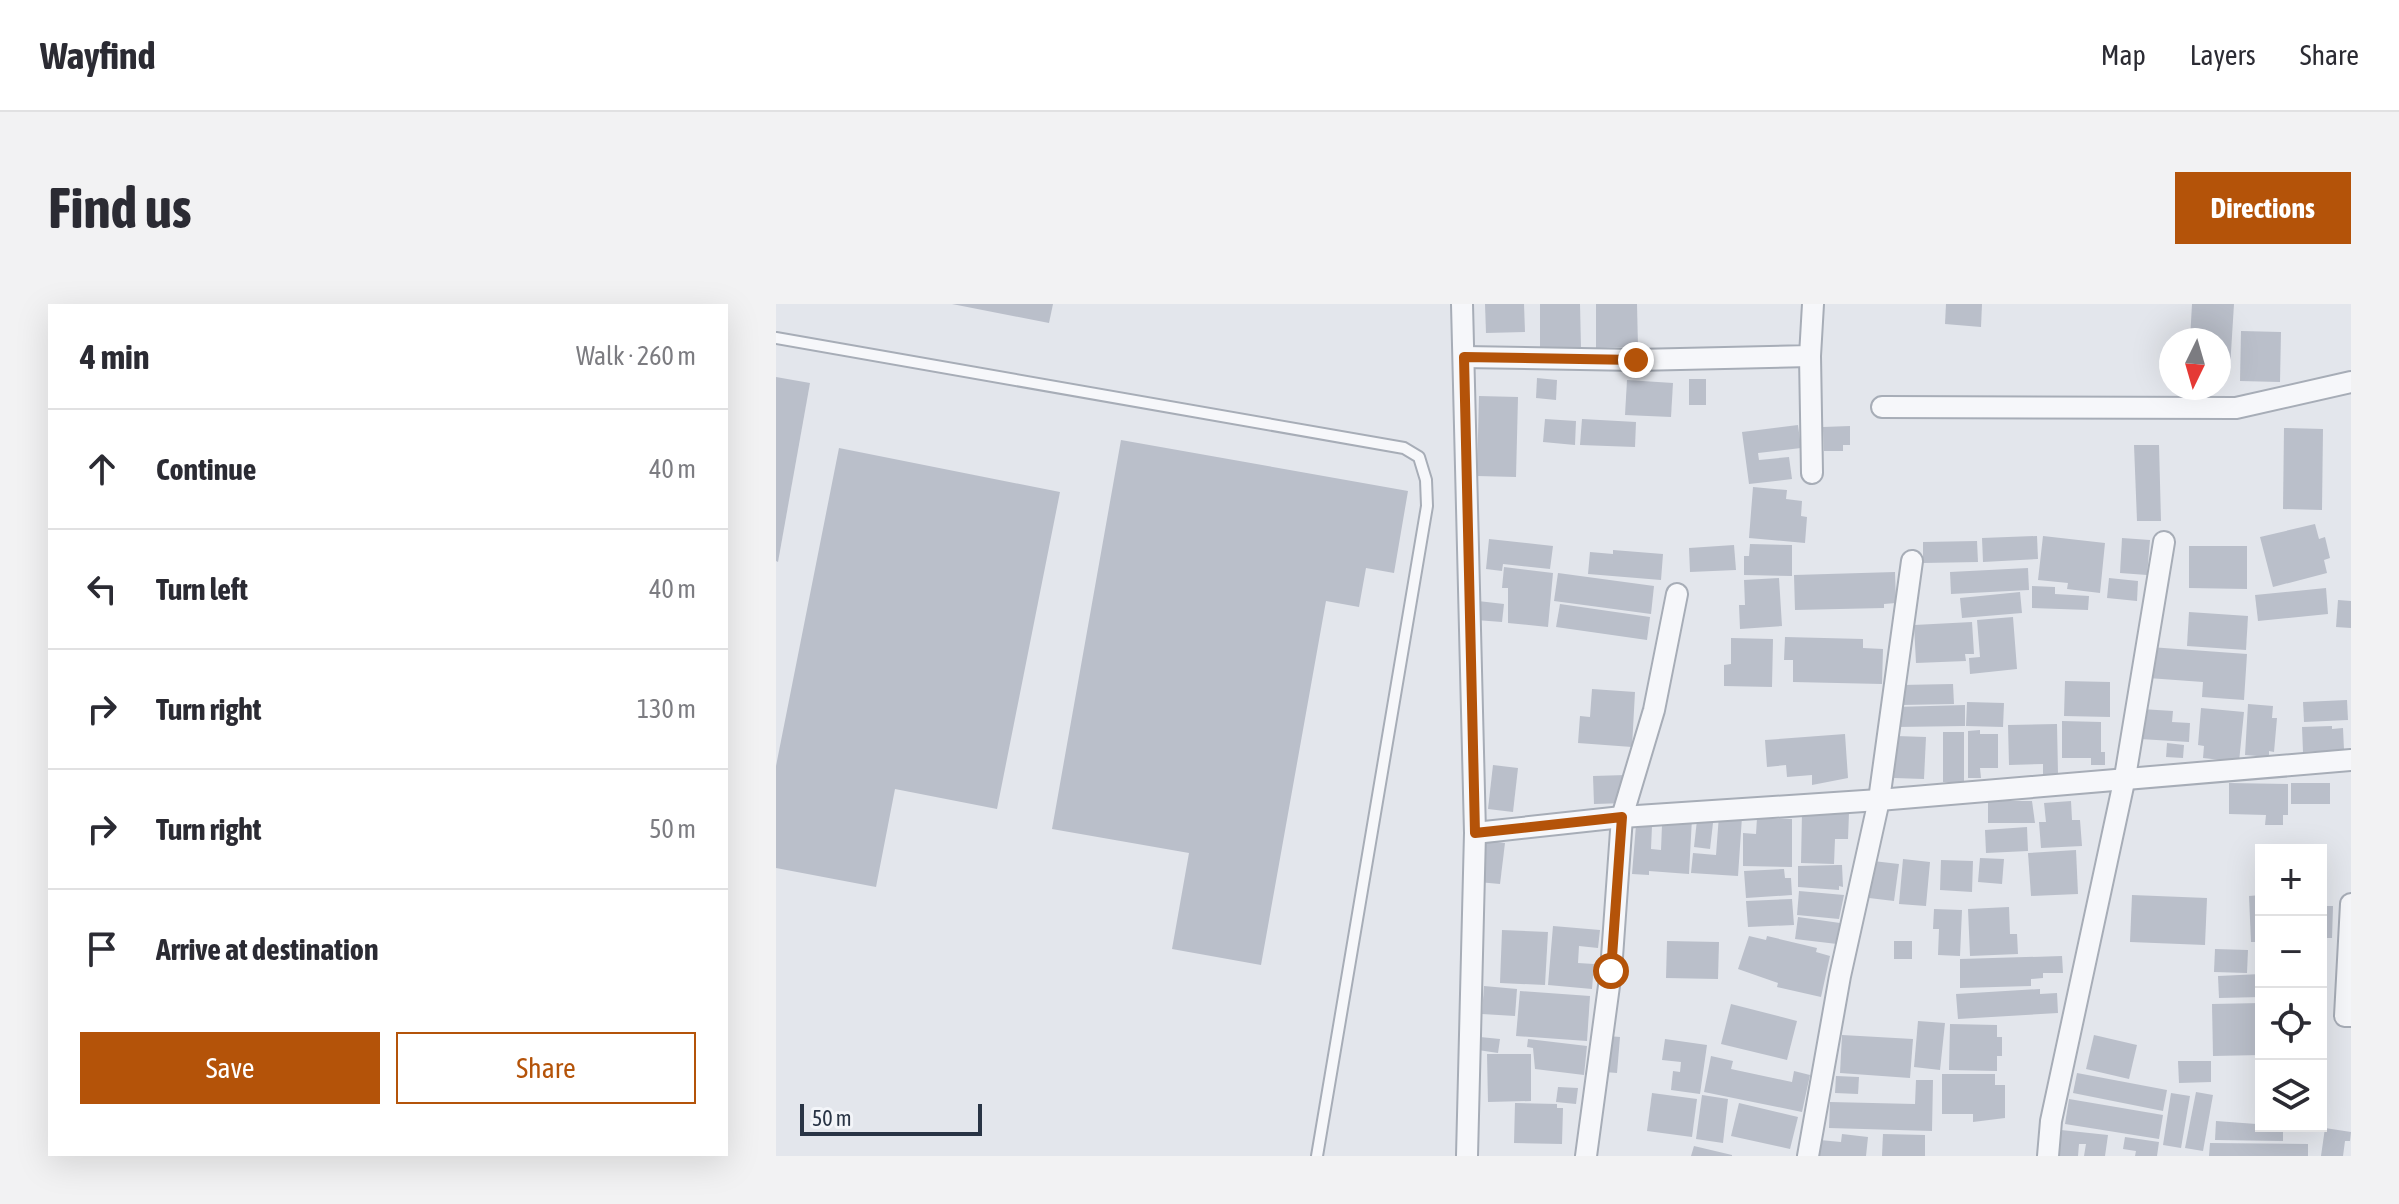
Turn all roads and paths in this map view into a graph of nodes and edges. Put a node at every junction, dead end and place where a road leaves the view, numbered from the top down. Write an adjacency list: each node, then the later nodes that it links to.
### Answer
1 (1462, 304): 5 (street)
2 (1813, 304): 4 (street)
3 (776, 338): 19 (lane)
4 (1810, 356): 5 (street); 8 (street)
5 (1464, 357): 16 (street)
6 (2351, 382): 7 (street)
7 (1882, 407)
8 (1812, 473)
9 (2164, 542): 13 (street)
10 (1912, 561): 14 (street)
11 (1677, 594): 15 (street)
12 (2351, 760): 13 (street)
13 (2125, 777): 14 (street); 23 (street)
14 (1879, 800): 15 (street); 22 (street)
15 (1622, 817): 16 (street); 21 (street)
16 (1475, 833): 20 (street)
17 (2351, 904): 18 (street)
18 (2351, 1016)
19 (1317, 1156)
20 (1467, 1156)
21 (1586, 1156)
22 (1808, 1156)
23 (2048, 1156)

